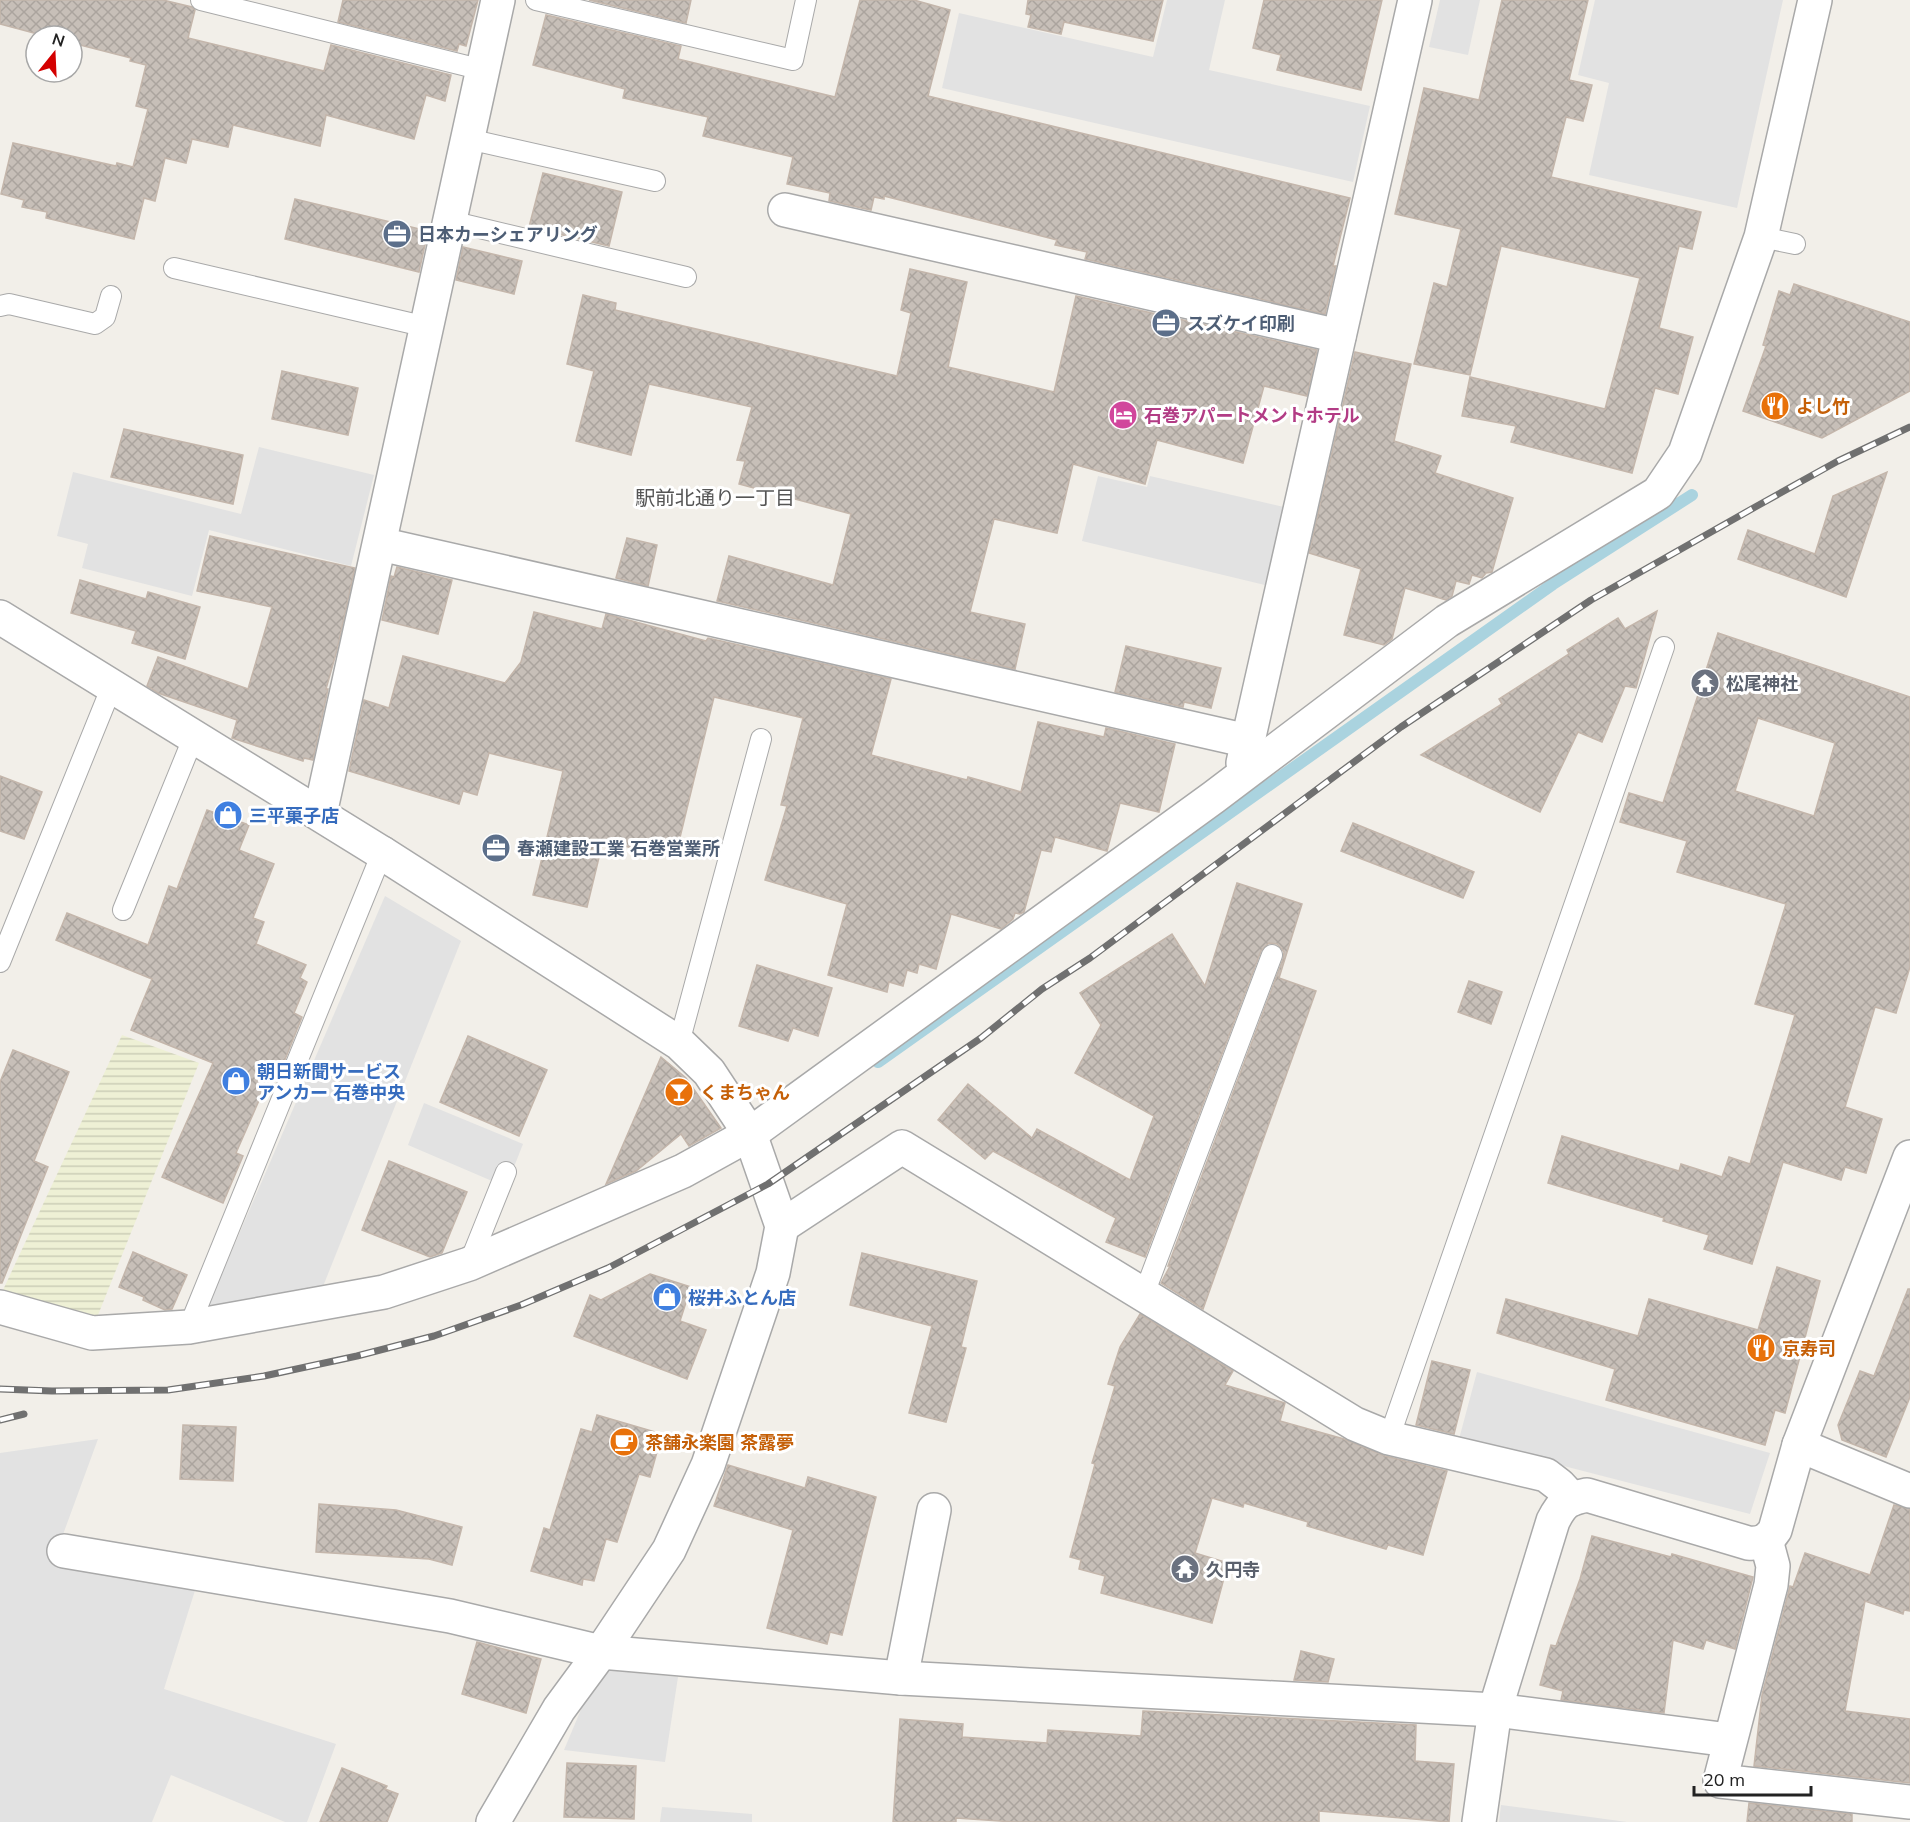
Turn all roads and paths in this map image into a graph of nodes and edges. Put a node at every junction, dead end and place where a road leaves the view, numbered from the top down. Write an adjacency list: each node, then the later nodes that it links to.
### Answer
1 (201, 0): 7 (lane)
2 (498, 0): 7 (street)
3 (536, 0): 4 (lane)
4 (806, 0)
5 (1415, 0): 19 (street)
6 (1815, 0): 12 (street)
7 (483, 70): 8 (street)
8 (468, 139): 9 (lane); 11 (street)
9 (655, 181)
10 (785, 210): 19 (street)
11 (450, 221): 15 (lane); 18 (street)
12 (1761, 237): 13 (lane); 27 (street)
13 (1795, 244)
14 (174, 268): 18 (lane)
15 (686, 277)
16 (111, 296): 17 (lane)
17 (0, 306)
18 (427, 327): 20 (street)
19 (1339, 336): 26 (street)
20 (380, 544): 26 (street); 28 (street)
21 (0, 617): 23 (street)
22 (1664, 647): 42 (lane)
23 (112, 686): 24 (street); 32 (lane)
24 (194, 736): 28 (street); 30 (lane)
25 (760, 739): 33 (lane)
26 (1248, 741): 27 (street)
27 (1239, 776): 34 (street)
28 (320, 814): 29 (street)
29 (382, 853): 33 (street); 41 (lane)
30 (123, 910)
31 (1272, 955): 39 (lane)
32 (0, 962)
33 (679, 1043): 34 (street)
34 (750, 1134): 37 (street); 38 (street)
35 (1910, 1157): 43 (street)
36 (506, 1172): 38 (lane)
37 (782, 1226): 39 (street); 49 (street)
38 (469, 1264): 41 (street)
39 (1144, 1294): 42 (street)
40 (0, 1307): 41 (street)
41 (189, 1327)
42 (1389, 1438): 45 (street)
43 (1799, 1445): 44 (street); 47 (street)
44 (1910, 1491)
45 (1572, 1499): 47 (street); 51 (street)
46 (934, 1510): 50 (street)
47 (1766, 1540): 52 (street)
48 (64, 1551): 49 (street)
49 (601, 1652): 50 (street); 54 (street)
50 (901, 1678): 51 (street)
51 (1495, 1710): 52 (street); 55 (street)
52 (1729, 1740): 53 (street)
53 (1910, 1802)
54 (493, 1822)
55 (1479, 1822)

